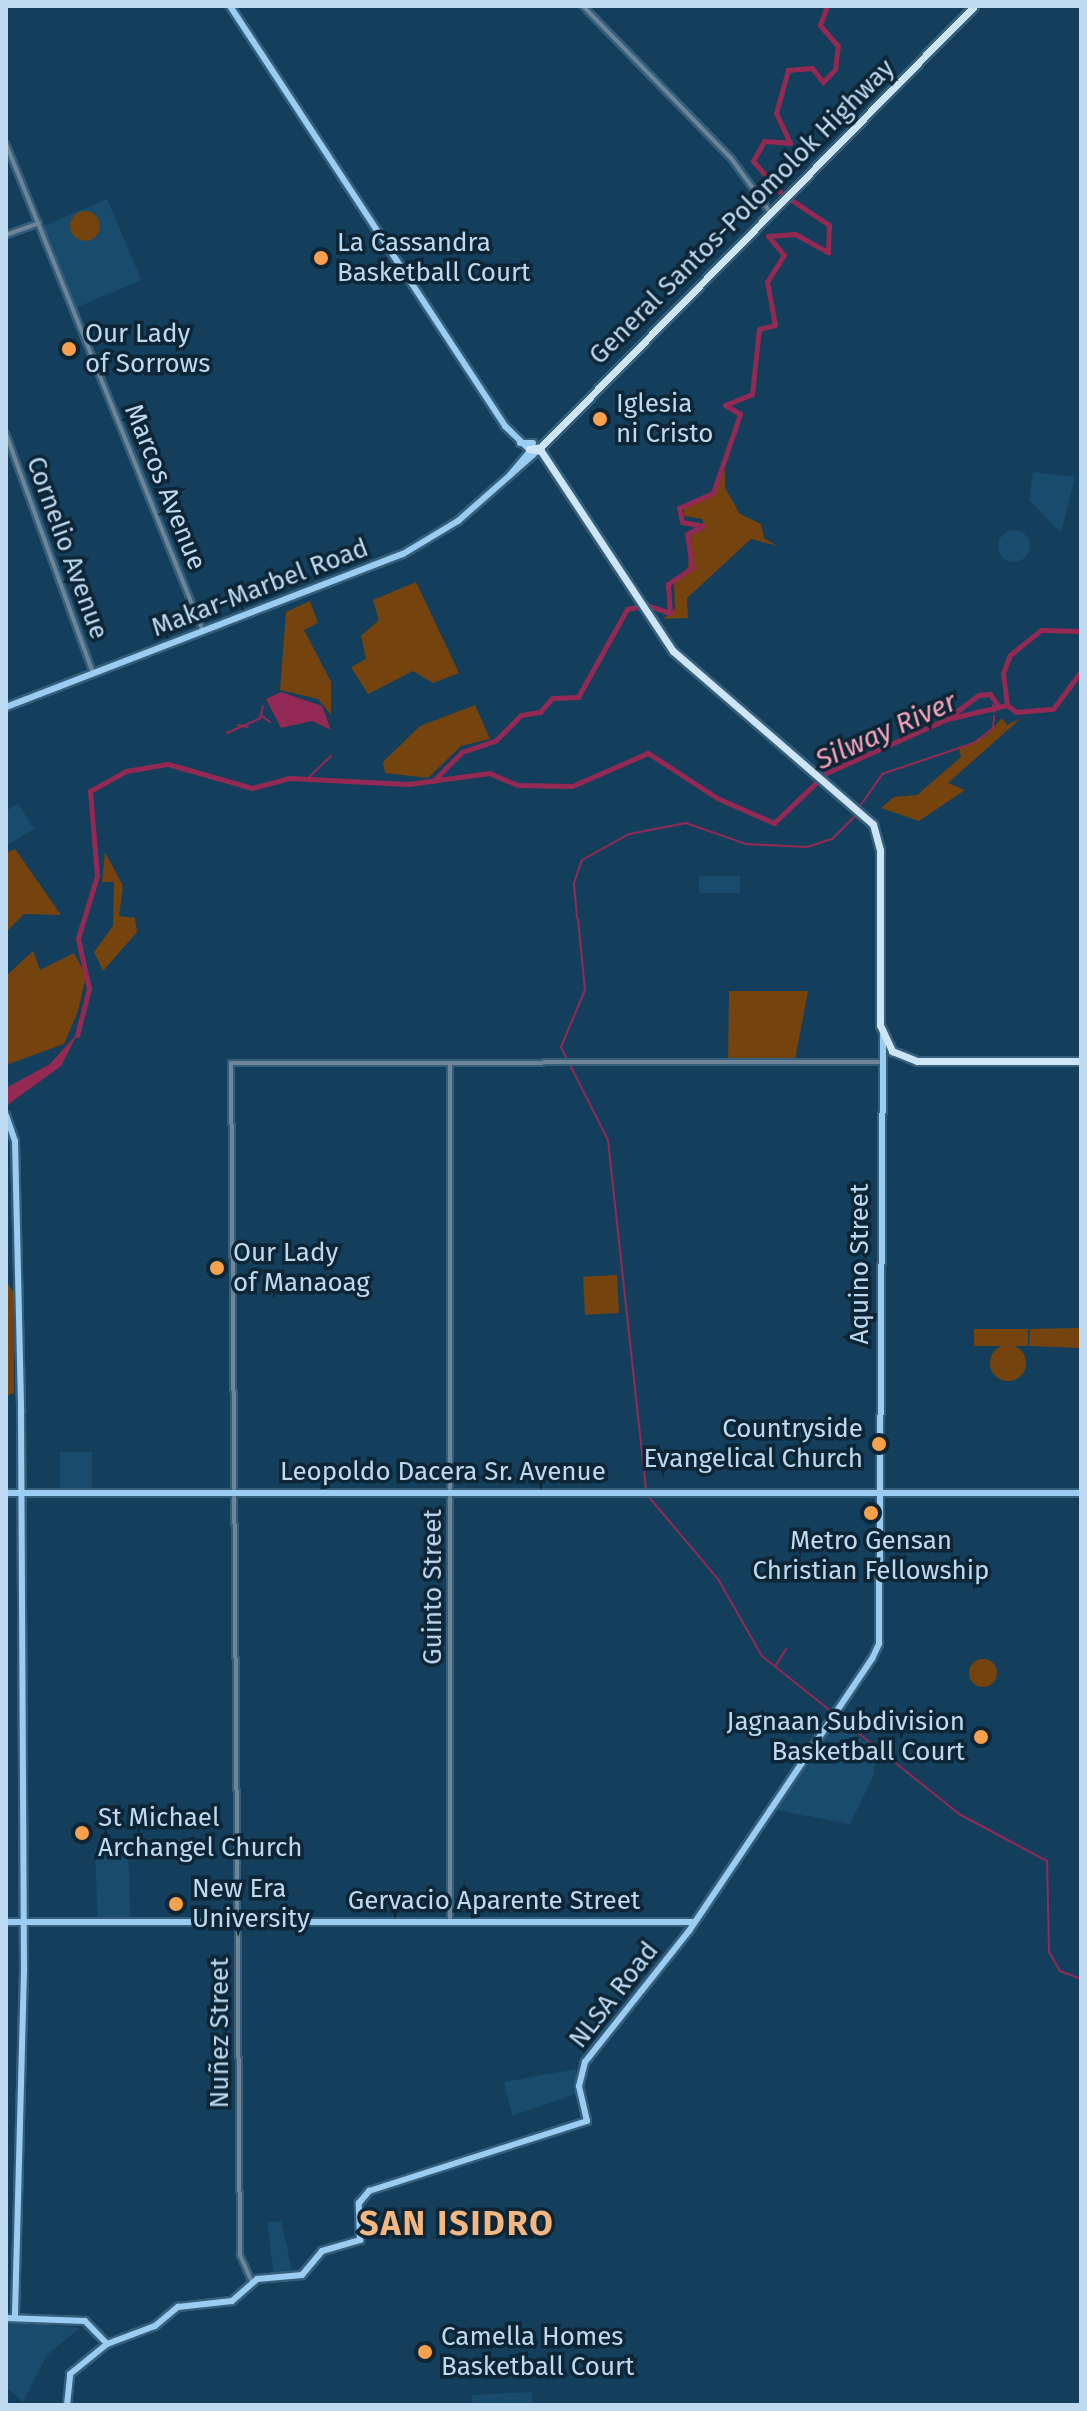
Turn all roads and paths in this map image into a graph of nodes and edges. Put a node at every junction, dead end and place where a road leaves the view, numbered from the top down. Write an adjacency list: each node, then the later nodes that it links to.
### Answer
1 (230, 6): 9 (main road)
2 (583, 6): 5 (street)
3 (974, 6): 5 (highway, General Santos-Polomolok Highway)
4 (6, 144): 6 (street, Marcos Avenue)
5 (770, 212): 10 (highway, General Santos-Polomolok Highway)
6 (39, 223): 7 (street); 13 (street, Marcos Avenue)
7 (6, 235)
8 (6, 434): 14 (street, Cornelio Avenue)
9 (518, 442): 10 (main road); 11 (main road)
10 (535, 449): 11 (main road, Makar-Marbel Road); 12 (main road, Makar-Marbel Road); 16 (highway)
11 (521, 461): 12 (main road, Makar-Marbel Road)
12 (510, 475): 13 (main road, Makar-Marbel Road)
13 (203, 631): 14 (main road, Makar-Marbel Road)
14 (93, 673): 15 (main road, Makar-Marbel Road)
15 (6, 707)
16 (883, 1035): 17 (highway); 18 (main road, Aquino Street)
17 (1081, 1061)
18 (879, 1062): 19 (street); 26 (main road, Aquino Street)
19 (450, 1063): 21 (street, Nuñez Street); 22 (street, Guinto Street)
20 (6, 1115): 24 (main road)
21 (235, 1492): 22 (main road, Leopoldo Dacera Sr. Avenue); 24 (main road, Leopoldo Dacera Sr. Avenue); 30 (street, Nuñez Street)
22 (451, 1492): 26 (main road, Leopoldo Dacera Sr. Avenue); 27 (street, Guinto Street)
23 (6, 1493): 24 (main road, Leopoldo Dacera Sr. Avenue)
24 (21, 1493): 29 (main road)
25 (1081, 1493): 26 (main road, Leopoldo Dacera Sr. Avenue)
26 (880, 1494): 31 (main road, NLSA Road)
27 (450, 1921): 30 (main road, Gervacio Aparente Street); 31 (main road, Gervacio Aparente Street)
28 (6, 1922): 29 (main road, Gervacio Aparente Street)
29 (23, 1922): 30 (main road, Gervacio Aparente Street); 34 (main road)
30 (238, 1922): 32 (street, Nuñez Street)
31 (695, 1922): 32 (main road, NLSA Road)
32 (252, 2282): 35 (main road, NLSA Road)
33 (6, 2318): 34 (main road)
34 (15, 2318): 35 (main road)
35 (107, 2344): 36 (main road, NLSA Road)
36 (67, 2405)

